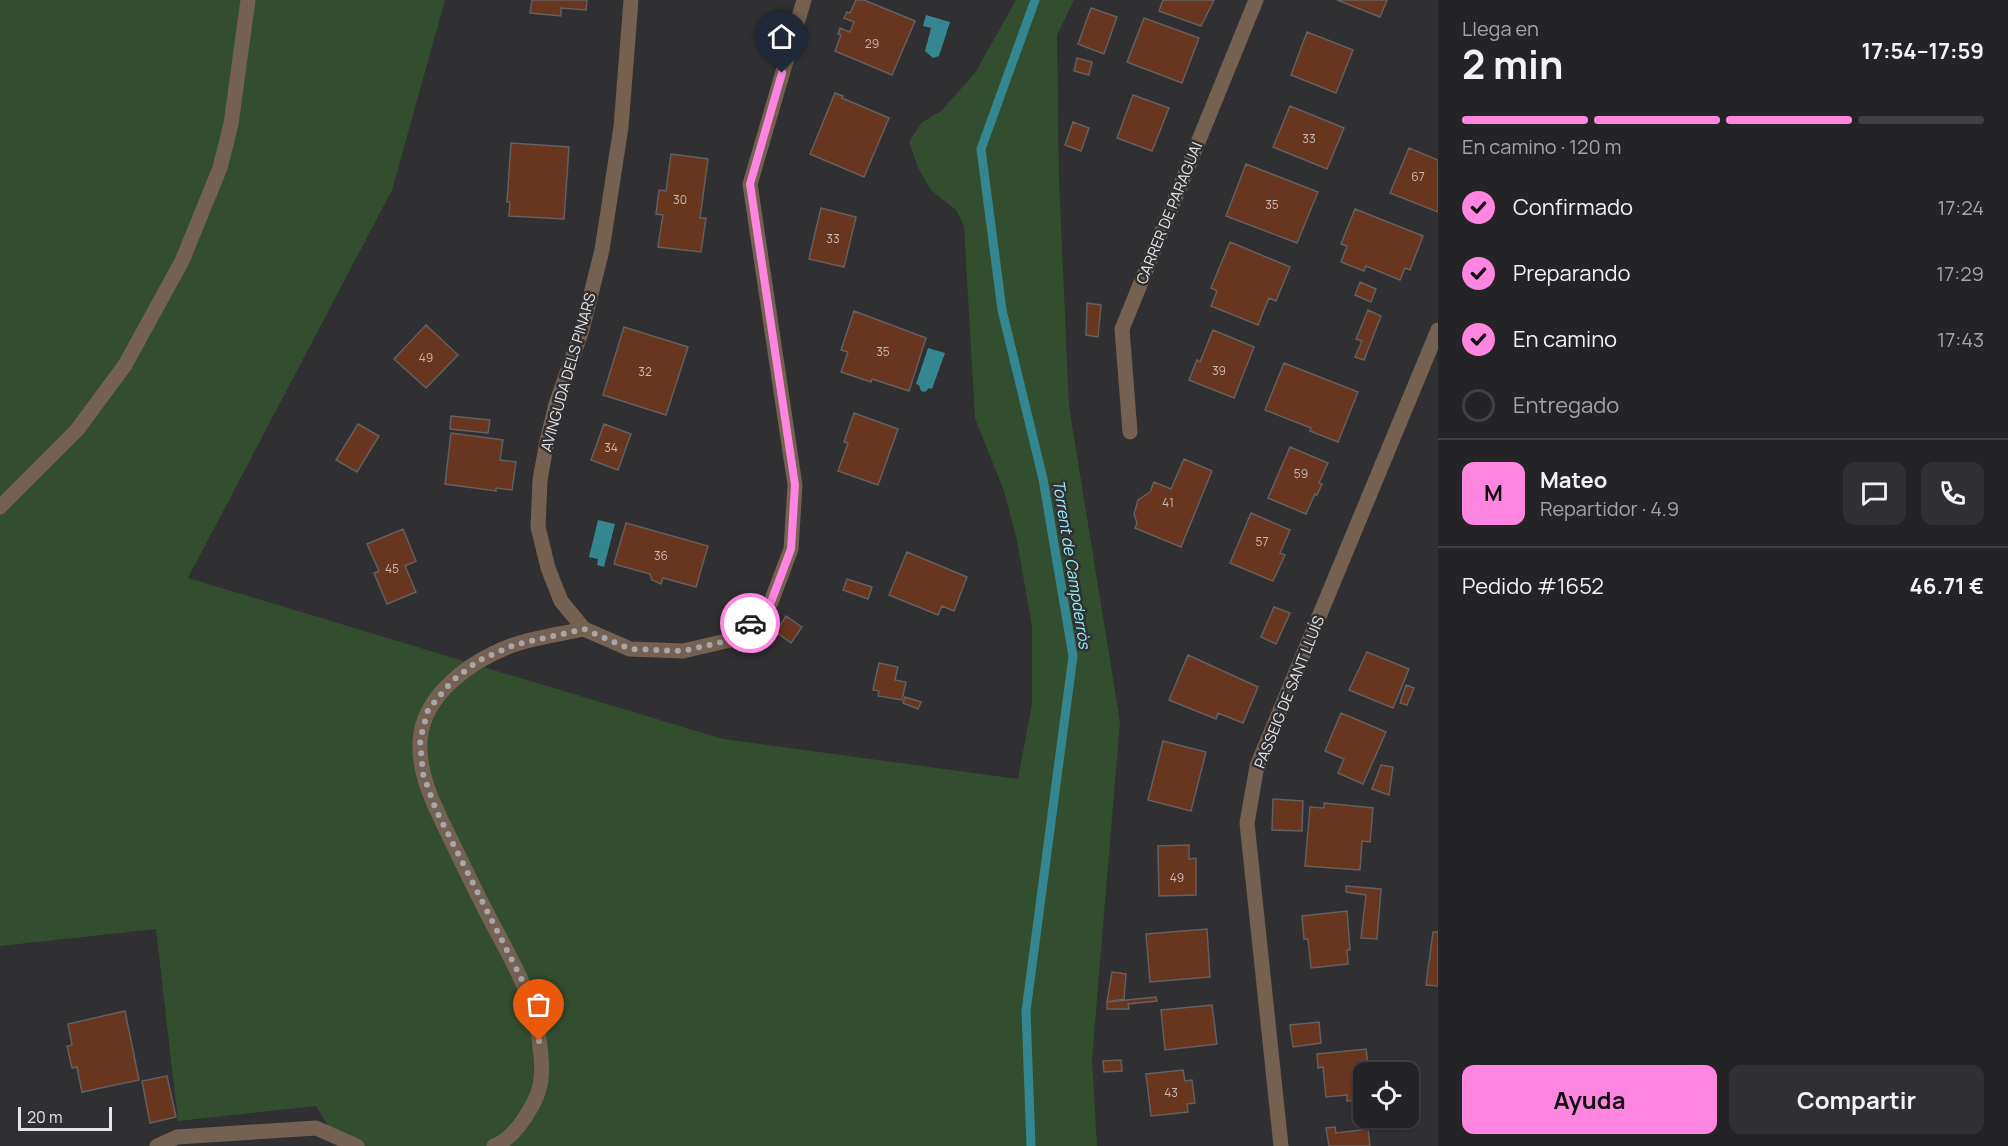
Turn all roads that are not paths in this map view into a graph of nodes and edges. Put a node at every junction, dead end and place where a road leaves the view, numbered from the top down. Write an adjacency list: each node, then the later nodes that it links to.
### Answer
1 (248, 0): 7 (street)
2 (631, 0): 8 (street, AVINGUDA DELS PINARS)
3 (804, 0): 8 (street, AVINGUDA DELS PINARS)
4 (1256, 0): 6 (street, CARRER DE PARAGUAI)
5 (1438, 330): 12 (street, PASSEIG DE SANT LLUÍS)
6 (1130, 432)
7 (0, 507)
8 (584, 629): 11 (street)
9 (157, 1146): 10 (street)
10 (357, 1146)
11 (494, 1146)
12 (1281, 1146)

